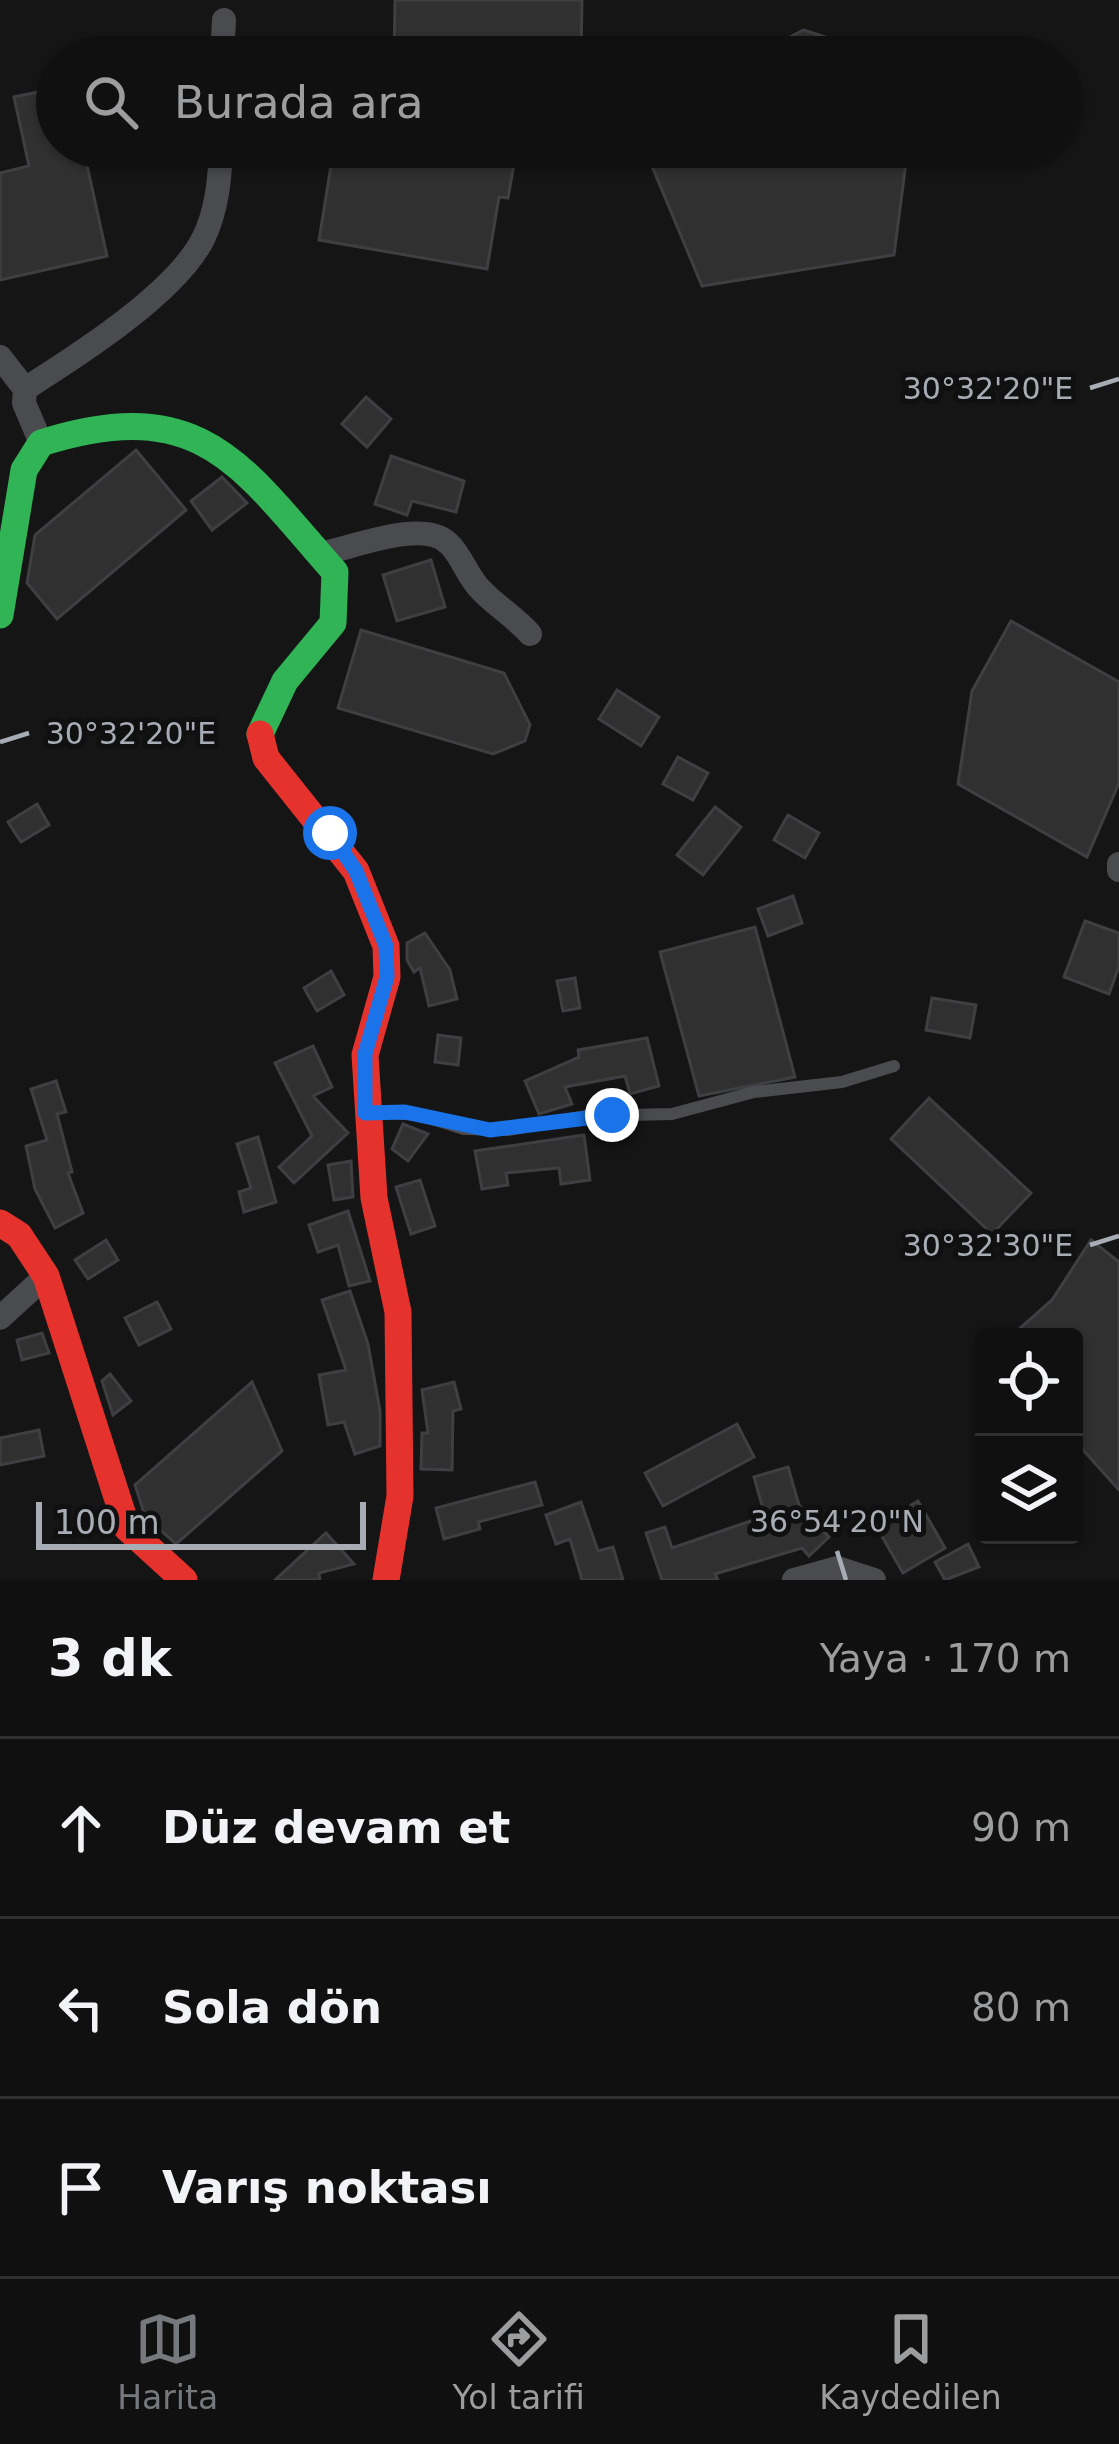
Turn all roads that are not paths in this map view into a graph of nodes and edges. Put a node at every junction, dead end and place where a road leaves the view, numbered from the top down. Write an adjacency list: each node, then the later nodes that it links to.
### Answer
1 (224, 20): 2 (street)
2 (223, 36)
3 (219, 168): 5 (street)
4 (0, 357): 5 (street)
5 (25, 389): 6 (street)
6 (41, 443): 7 (street); 8 (street)
7 (319, 554): 9 (street); 11 (street)
8 (0, 615)
9 (530, 634)
10 (894, 1066): 11 (lane)
11 (365, 1113): 16 (street)
12 (0, 1223): 13 (street)
13 (46, 1276): 14 (street); 15 (street)
14 (0, 1318)
15 (184, 1580)
16 (386, 1580)
17 (794, 1580): 18 (street)
18 (874, 1580)

